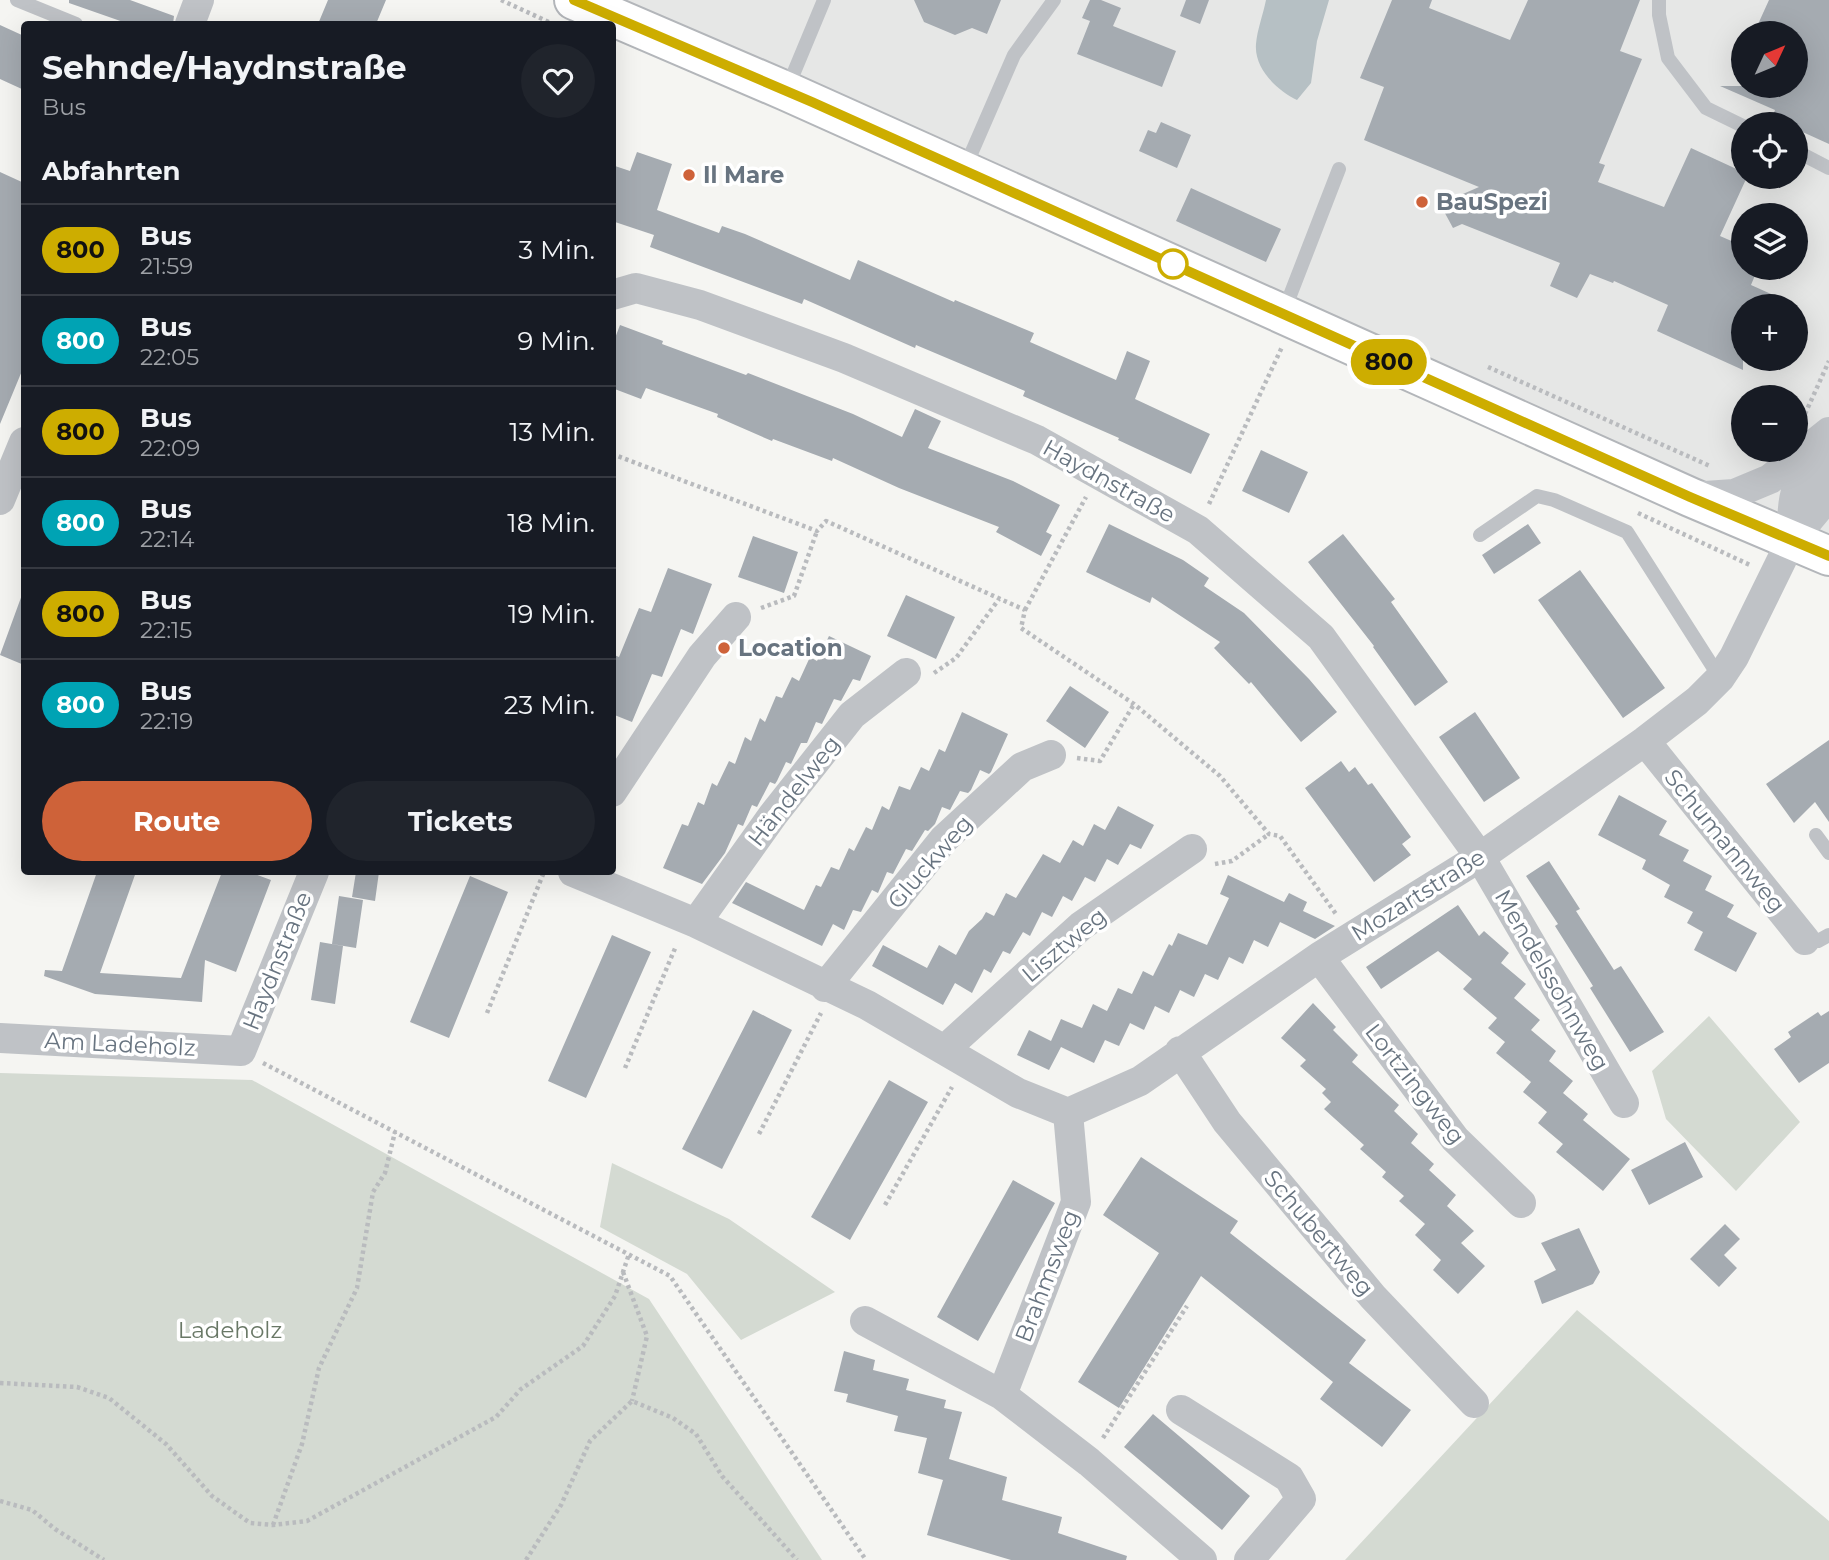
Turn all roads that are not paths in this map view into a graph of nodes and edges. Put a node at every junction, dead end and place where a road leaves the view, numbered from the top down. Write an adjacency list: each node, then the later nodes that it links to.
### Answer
1 (17, 0): 7 (lane)
2 (200, 0): 8 (street)
3 (574, 0): 9 (main road)
4 (824, 0): 9 (lane)
5 (1054, 0): 14 (lane)
6 (1659, 0): 10 (lane)
7 (69, 21)
8 (191, 21)
9 (786, 91): 14 (main road)
10 (1731, 120)
11 (1808, 157): 12 (lane)
12 (1829, 168)
13 (1339, 169): 16 (lane)
14 (964, 170): 16 (main road)
15 (616, 294): 33 (street, Haydnstraße)
16 (1283, 330): 19 (main road)
17 (1826, 444): 19 (street); 22 (street)
18 (21, 449): 20 (street)
19 (1690, 497): 22 (main road)
20 (0, 500)
21 (1480, 535): 26 (lane)
22 (1791, 541): 23 (main road); 26 (street, Mozartstraße)
23 (1829, 556)
24 (736, 617): 29 (street)
25 (906, 673): 36 (street, Händelweg)
26 (1720, 678): 27 (street, Mozartstraße)
27 (1645, 741): 33 (street, Mozartstraße); 37 (street, Schumannweg)
28 (1051, 755): 39 (street, Gluckweg)
29 (616, 786)
30 (1816, 835): 32 (lane)
31 (1192, 849): 43 (street, Lisztweg)
32 (1829, 853)
33 (1480, 857): 38 (street, Mozartstraße); 44 (street, Mendelssohnweg)
34 (313, 875): 41 (street, Haydnstraße)
35 (580, 875): 36 (street)
36 (692, 921): 39 (street)
37 (1817, 938)
38 (1319, 957): 42 (street, Mozartstraße); 46 (street, Lortzingweg)
39 (829, 989): 43 (street)
40 (0, 1038): 41 (street, Am Ladeholz)
41 (241, 1051)
42 (1180, 1051): 45 (street, Mozartstraße); 49 (street, Schubertweg)
43 (955, 1056): 45 (street)
44 (1624, 1103)
45 (1068, 1113): 48 (street, Brahmsweg)
46 (1521, 1203)
47 (865, 1321): 48 (street)
48 (1002, 1395): 51 (street)
49 (1474, 1403)
50 (1181, 1410): 52 (street)
51 (1202, 1560)
52 (1249, 1560)

